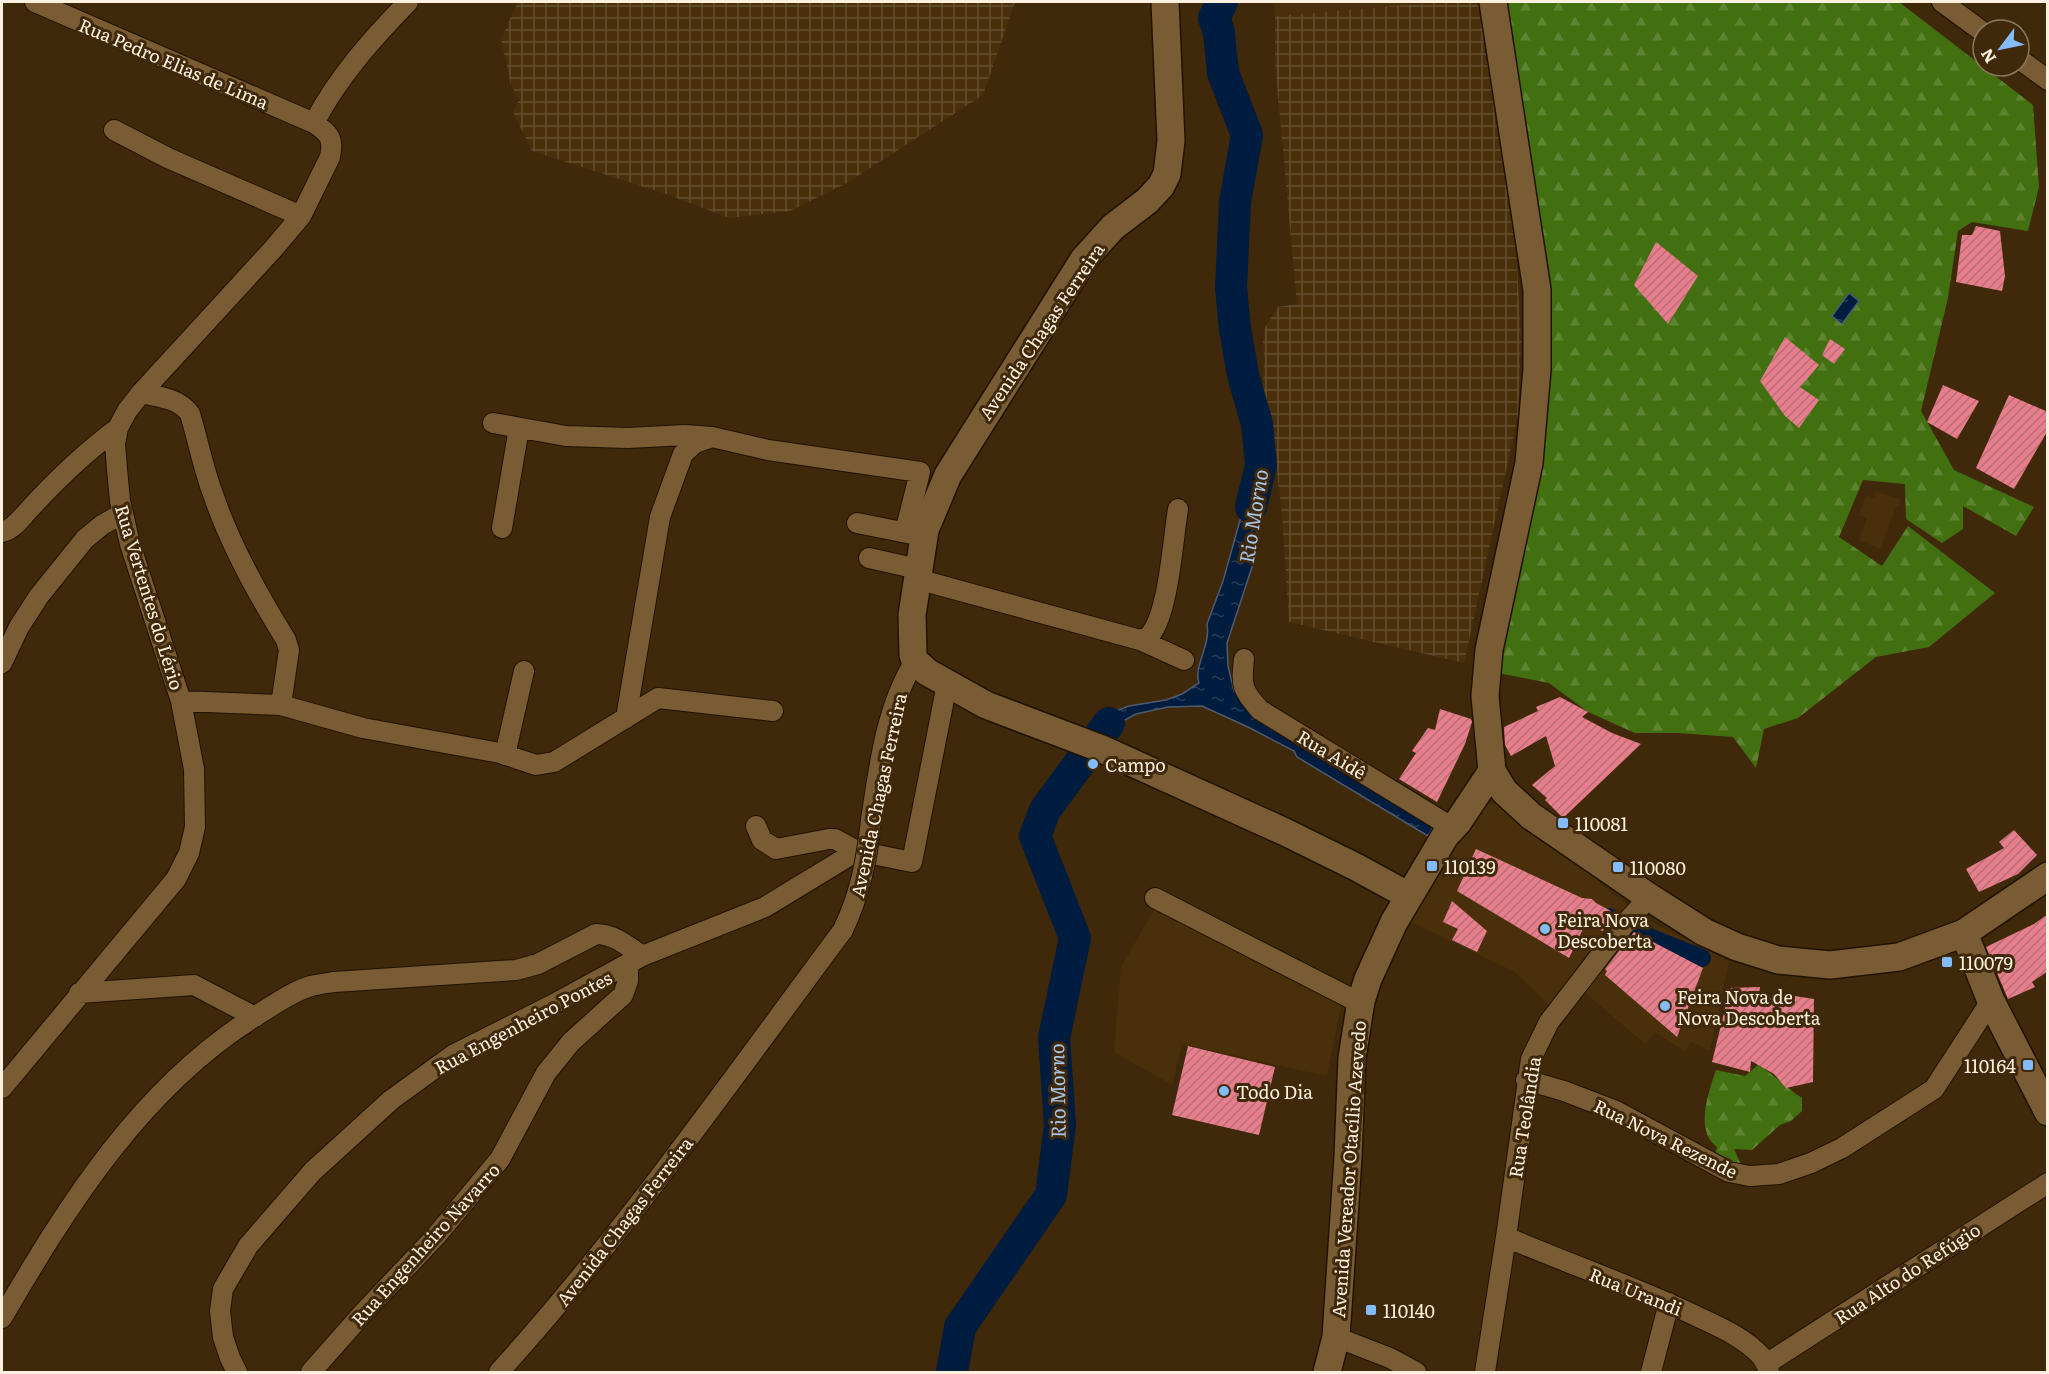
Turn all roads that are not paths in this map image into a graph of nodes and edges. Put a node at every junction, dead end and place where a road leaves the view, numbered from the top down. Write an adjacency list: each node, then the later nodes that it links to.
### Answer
1 (35, 2): 9 (street, Rua Pedro Elias de Lima)
2 (408, 2): 9 (street)
3 (1165, 2): 22 (main road, Avenida Chagas Ferreira)
4 (1493, 2): 37 (main road)
5 (1942, 2): 6 (street)
6 (1971, 23)
7 (2031, 67): 8 (street)
8 (2048, 80)
9 (314, 123): 11 (street, Rua Vertentes do Lério)
10 (114, 130): 11 (street)
11 (301, 216): 12 (street, Rua Vertentes do Lério)
12 (141, 393): 14 (street, Rua Vertentes do Lério); 33 (street)
13 (493, 423): 15 (street)
14 (118, 428): 18 (street, Rua Vertentes do Lério); 21 (street)
15 (519, 428): 16 (street); 20 (street)
16 (712, 437): 22 (street); 35 (street)
17 (1178, 509): 25 (street)
18 (123, 513): 29 (street); 32 (street, Rua Vertentes do Lério)
19 (857, 523): 22 (street)
20 (502, 528)
21 (2, 532)
22 (915, 535): 24 (main road, Avenida Chagas Ferreira)
23 (869, 558): 24 (street)
24 (918, 574): 25 (street); 28 (main road, Avenida Chagas Ferreira)
25 (1140, 639): 27 (street)
26 (1244, 659): 39 (street, Rua Aidê)
27 (1184, 660)
28 (915, 661): 31 (main road); 62 (street, Avenida Chagas Ferreira, bridge)
29 (2, 663)
30 (524, 671): 36 (street)
31 (947, 684): 40 (street); 42 (main road)
32 (181, 701): 33 (street); 47 (street, Rua Vertentes do Lério)
33 (281, 705): 36 (street)
34 (773, 711): 35 (street)
35 (626, 718): 36 (street)
36 (505, 755)
37 (1492, 771): 39 (main road, Avenida Vereador Otacílio Azevedo); 43 (main road)
38 (756, 826): 40 (street)
39 (1453, 828): 42 (main road, Avenida Vereador Otacílio Azevedo)
40 (857, 851): 46 (street, Rua Engenheiro Pontes)
41 (2048, 876): 45 (main road)
42 (1409, 896): 49 (main road, Avenida Vereador Otacílio Azevedo)
43 (1649, 897): 45 (main road); 51 (street, Rua Teolândia)
44 (1155, 898): 49 (street)
45 (1964, 933): 48 (main road)
46 (635, 961): 50 (street); 60 (street, Rua Engenheiro Pontes); 61 (street, Rua Engenheiro Navarro)
47 (79, 993): 50 (street); 52 (street, Rua Vertentes do Lério)
48 (1991, 1001): 51 (street, Rua Nova Rezende); 53 (main road)
49 (1360, 1003): 58 (main road, Avenida Vereador Otacílio Azevedo)
50 (255, 1017): 57 (street)
51 (1526, 1080): 55 (street, Rua Teolândia)
52 (2, 1088)
53 (2048, 1112)
54 (2048, 1183): 59 (street, Rua Alto do Refúgio)
55 (1506, 1237): 56 (street, Rua Urandi); 65 (street, Rua Teolândia)
56 (1670, 1302): 59 (street, Rua Urandi); 66 (street)
57 (2, 1318)
58 (1336, 1337): 63 (main road, Avenida Vereador Otacílio Azevedo); 64 (street)
59 (1765, 1364)
60 (237, 1372)
61 (311, 1372)
62 (499, 1372)
63 (1327, 1372)
64 (1416, 1372)
65 (1485, 1372)
66 (1651, 1372)

